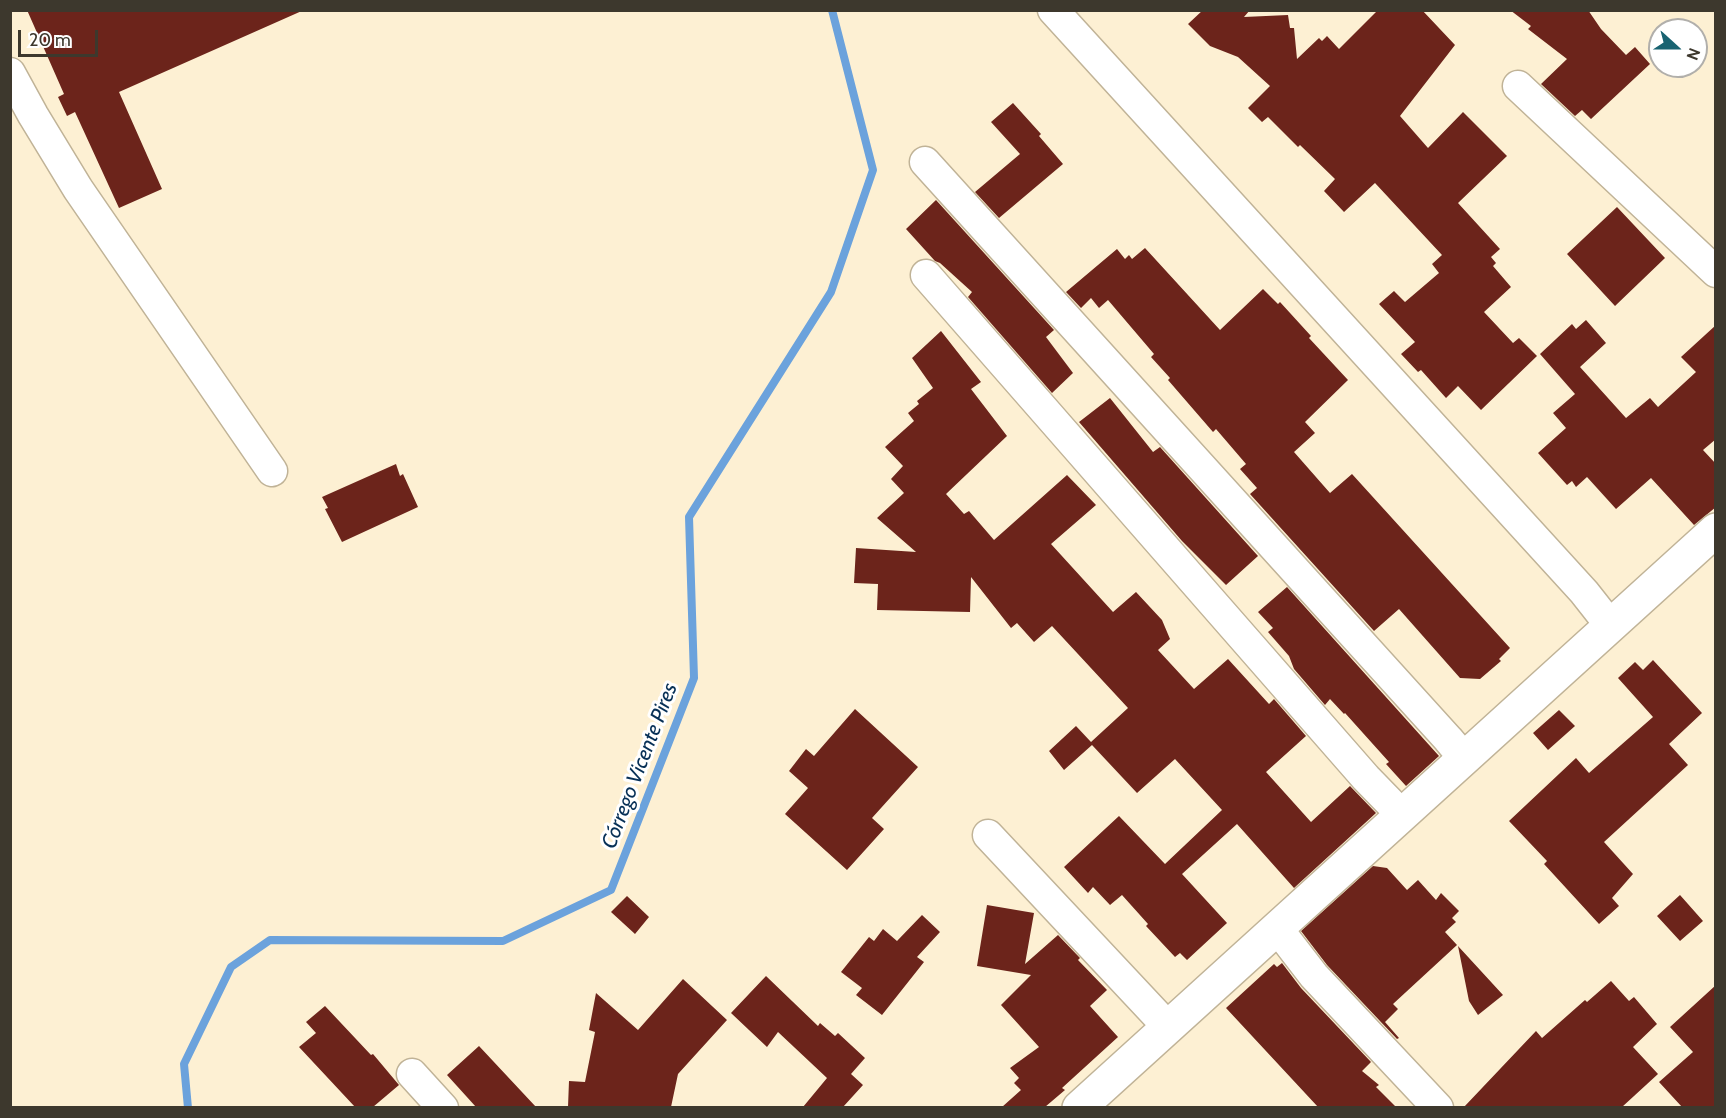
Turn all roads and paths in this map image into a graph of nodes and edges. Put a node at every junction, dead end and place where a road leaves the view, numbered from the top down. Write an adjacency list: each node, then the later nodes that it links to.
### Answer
1 (1053, 10): 9 (street)
2 (10, 73): 7 (street)
3 (1518, 86): 5 (street)
4 (925, 162): 10 (street)
5 (1716, 272)
6 (926, 275): 11 (street)
7 (273, 471)
8 (1716, 530): 9 (street)
9 (1610, 625): 10 (street)
10 (1464, 758): 11 (street)
11 (1402, 815): 13 (street)
12 (988, 835): 14 (street)
13 (1277, 928): 14 (street); 18 (street)
14 (1168, 1027): 17 (street)
15 (412, 1074): 16 (street)
16 (443, 1107)
17 (1079, 1107)
18 (1438, 1107)

